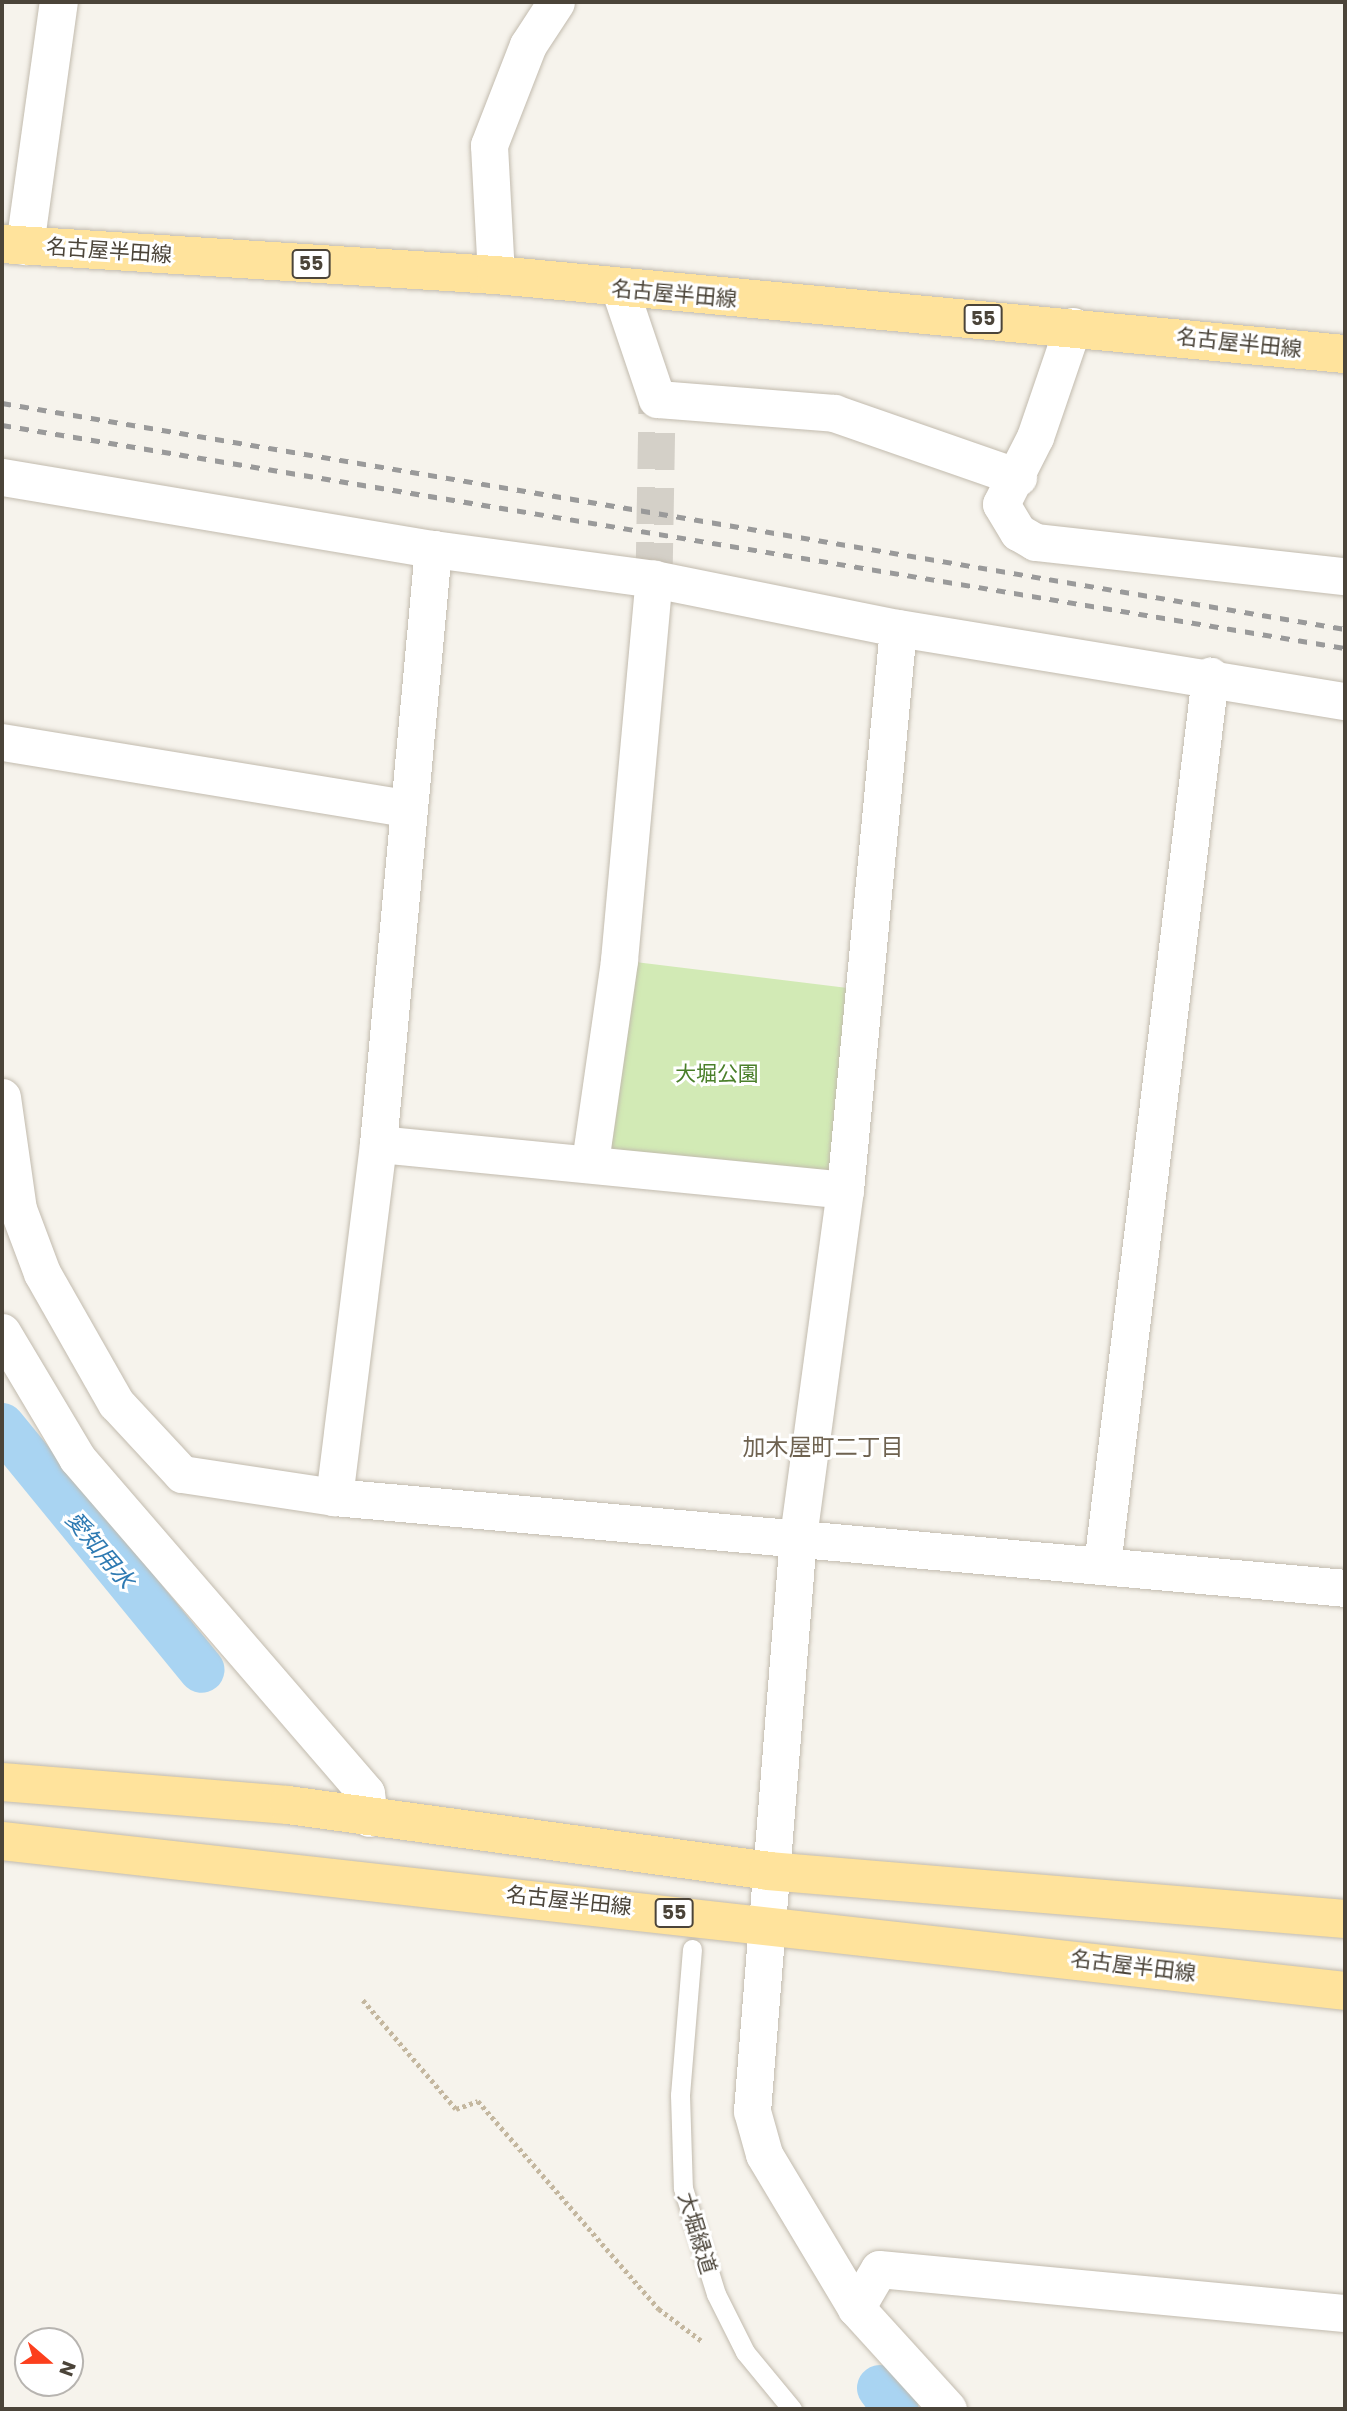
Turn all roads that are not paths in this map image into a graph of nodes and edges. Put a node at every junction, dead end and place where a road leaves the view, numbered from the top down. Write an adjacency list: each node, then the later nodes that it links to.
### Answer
1 (59, 2): 3 (street)
2 (556, 2): 4 (street)
3 (10, 249): 4 (main road, 名古屋半田線 / 55)
4 (496, 275): 5 (main road, 名古屋半田線 / 55)
5 (620, 290): 6 (main road, 名古屋半田線 / 55); 9 (street)
6 (1073, 326): 7 (main road, 名古屋半田線 / 55); 9 (street)
7 (1345, 354)
8 (2, 477): 10 (street)
9 (1018, 477): 11 (street)
10 (433, 549): 12 (street); 17 (street)
11 (1345, 576)
12 (654, 579): 13 (street); 20 (street)
13 (898, 628): 14 (street); 21 (street)
14 (1210, 677): 15 (street); 25 (street)
15 (1345, 701)
16 (2, 742): 17 (street)
17 (409, 809): 19 (street)
18 (2, 1097): 23 (street)
19 (377, 1144): 20 (street); 23 (street)
20 (590, 1162): 21 (street)
21 (845, 1190): 24 (street)
22 (2, 1332): 28 (street)
23 (334, 1497): 24 (street)
24 (799, 1537): 25 (street); 30 (street)
25 (1102, 1565): 26 (street)
26 (1345, 1588)
27 (2, 1782): 28 (main road)
28 (369, 1818): 30 (main road)
29 (2, 1841): 32 (main road, 名古屋半田線 / 55)
30 (768, 1871): 31 (main road); 32 (street)
31 (1345, 1919)
32 (764, 1923): 34 (main road, 名古屋半田線 / 55); 35 (street)
33 (692, 1949): 37 (lane, 大堀緑道)
34 (1345, 1991)
35 (856, 2308): 36 (street); 38 (street)
36 (1345, 2313)
37 (792, 2409)
38 (948, 2409)

